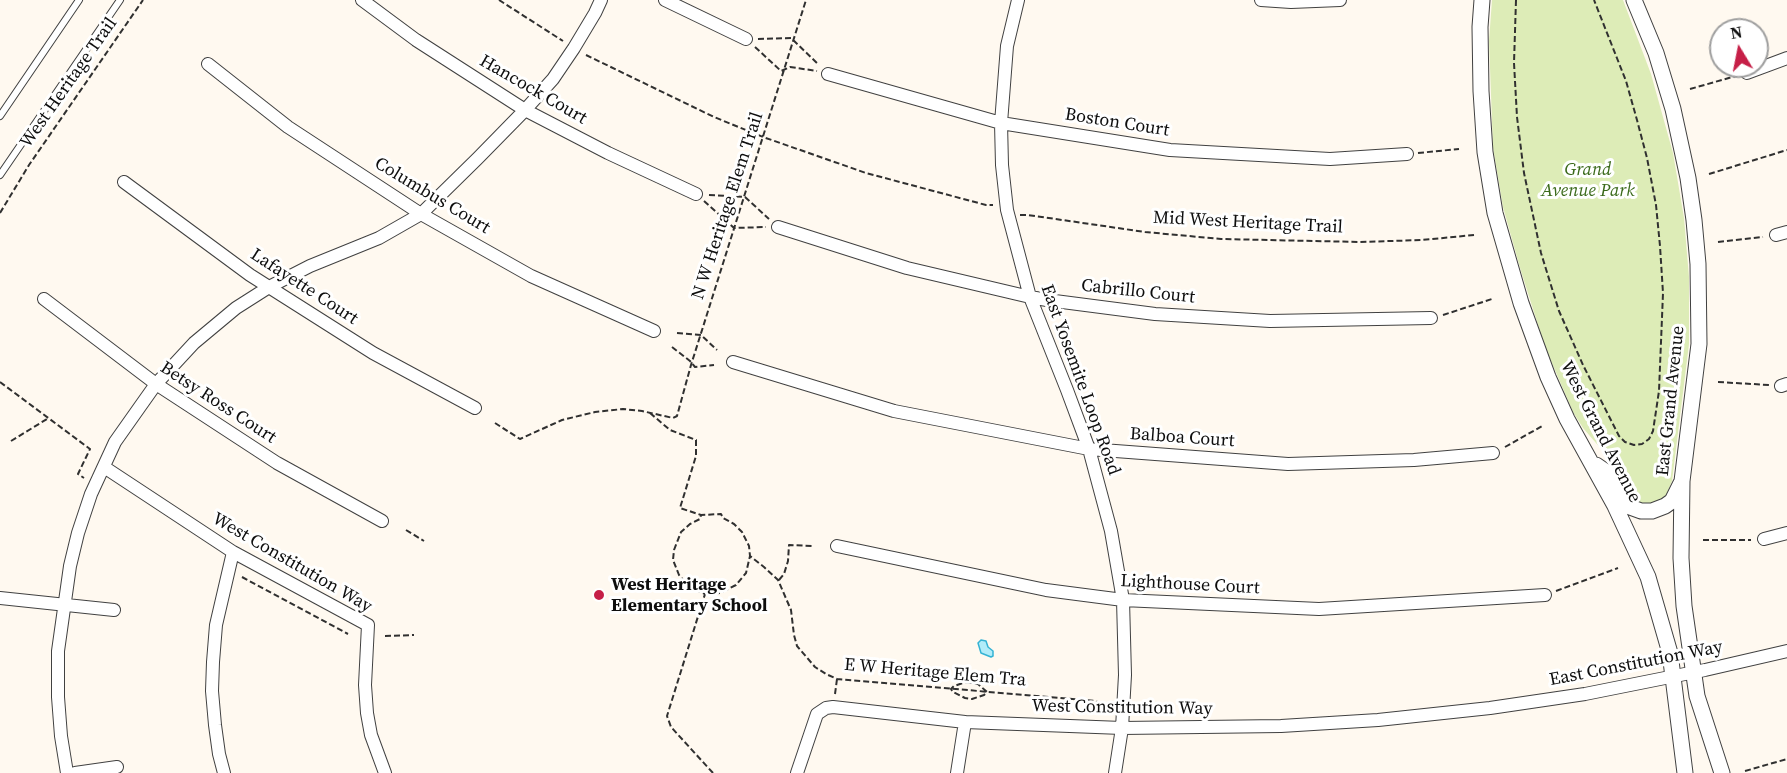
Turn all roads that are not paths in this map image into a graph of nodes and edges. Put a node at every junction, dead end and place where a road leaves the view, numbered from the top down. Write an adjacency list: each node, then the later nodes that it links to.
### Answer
1 (79, 0): 17 (lane)
2 (120, 0): 20 (lane)
3 (362, 0): 16 (street, Hancock Court)
4 (601, 0): 16 (street)
5 (665, 0): 11 (street)
6 (1018, 0): 18 (street, East Yosemite Loop Road)
7 (1261, 0): 8 (street)
8 (1340, 0)
9 (1482, 0): 35 (street, West Grand Avenue)
10 (1634, 0): 37 (street, East Grand Avenue)
11 (746, 39)
12 (1787, 58): 14 (street)
13 (208, 63): 23 (street, Columbus Court)
14 (1769, 65)
15 (828, 74): 18 (street, Boston Court)
16 (525, 110): 22 (street, Hancock Court); 23 (street)
17 (0, 116)
18 (1002, 123): 19 (street, Boston Court); 26 (street, East Yosemite Loop Road)
19 (1407, 154)
20 (0, 175)
21 (124, 182): 25 (street, Lafayette Court)
22 (696, 194)
23 (421, 214): 25 (street); 29 (street, Columbus Court)
24 (778, 227): 26 (street, Cabrillo Court)
25 (269, 287): 31 (street); 32 (street, Lafayette Court)
26 (1030, 297): 28 (street, Cabrillo Court); 33 (street, East Yosemite Loop Road)
27 (44, 299): 31 (street, Betsy Ross Court)
28 (1431, 318)
29 (654, 331)
30 (733, 362): 33 (street, Balboa Court)
31 (156, 384): 36 (street); 38 (street, Betsy Ross Court)
32 (476, 408)
33 (1089, 449): 34 (street, Balboa Court); 45 (street, East Yosemite Loop Road)
34 (1493, 453)
35 (1591, 462): 37 (street); 50 (street, West Grand Avenue)
36 (104, 467): 42 (street, West Constitution Way); 46 (street)
37 (1682, 481): 49 (street, East Grand Avenue)
38 (382, 521)
39 (1787, 533): 40 (street)
40 (1764, 539)
41 (837, 546): 45 (street, Lighthouse Court)
42 (233, 552): 57 (street); 58 (street, West Constitution Way)
43 (1545, 595): 45 (street, Lighthouse Court)
44 (0, 598): 46 (street)
45 (1123, 600): 53 (street, East Yosemite Loop Road)
46 (64, 604): 47 (street); 55 (street)
47 (114, 610)
48 (1787, 651): 49 (street, East Constitution Way)
49 (1694, 672): 50 (street, East Constitution Way); 63 (street, East Grand Avenue)
50 (1673, 676): 51 (street, East Constitution Way); 62 (street, West Grand Avenue)
51 (1491, 708): 53 (street, West Constitution Way)
52 (965, 722): 53 (street, West Constitution Way); 59 (street, West Constitution Way); 60 (street)
53 (1122, 728): 61 (street, East Yosemite Loop Road)
54 (117, 767): 56 (street)
55 (67, 773)
56 (75, 773)
57 (224, 773)
58 (386, 773)
59 (797, 773)
60 (957, 773)
61 (1115, 773)
62 (1685, 773)
63 (1722, 773)

